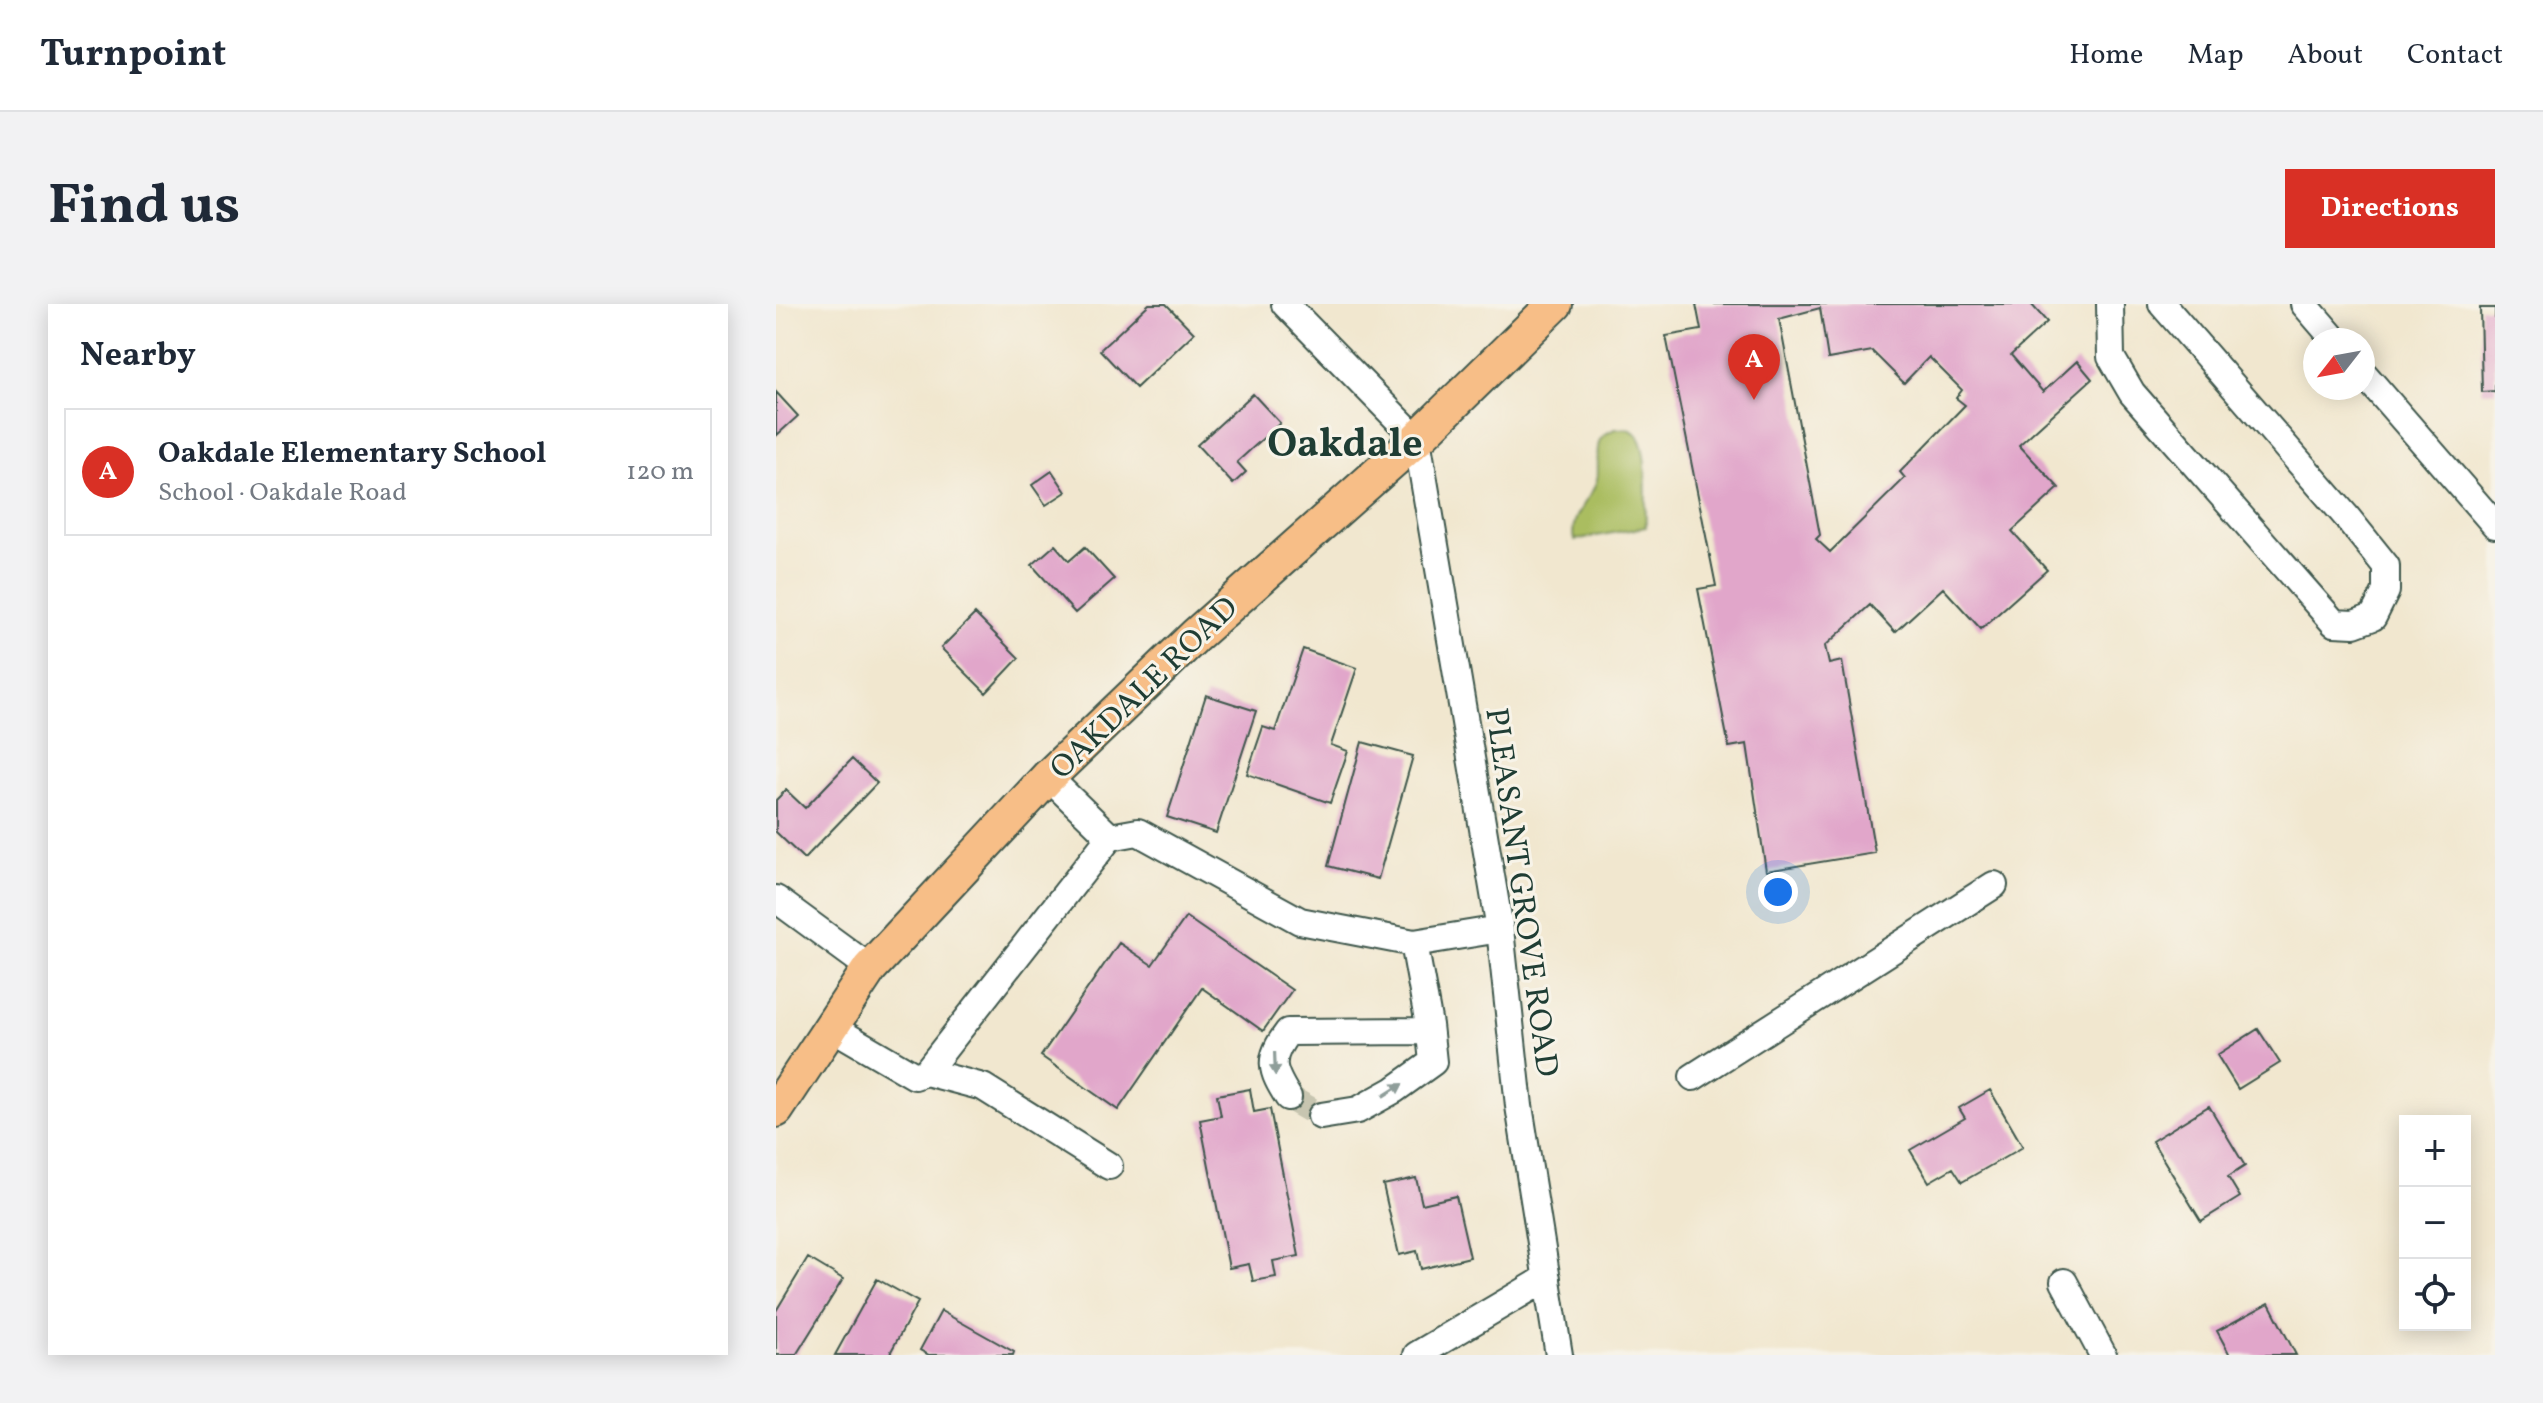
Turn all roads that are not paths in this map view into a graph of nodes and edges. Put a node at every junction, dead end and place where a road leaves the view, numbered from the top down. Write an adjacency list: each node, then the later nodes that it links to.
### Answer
1 (1285, 304): 8 (street)
2 (1555, 304): 8 (main road, OAKDALE ROAD)
3 (2110, 304): 4 (street)
4 (2162, 304)
5 (2304, 304): 6 (street)
6 (2325, 328)
7 (2375, 387): 9 (street)
8 (1417, 439): 10 (main road, OAKDALE ROAD); 14 (street, PLEASANT GROVE ROAD)
9 (2495, 525)
10 (1048, 777): 11 (street); 16 (main road, OAKDALE ROAD)
11 (1110, 837): 15 (street); 19 (street)
12 (1994, 885): 20 (street)
13 (776, 899): 16 (street)
14 (1500, 929): 15 (street); 25 (street, PLEASANT GROVE ROAD)
15 (1414, 943): 17 (street)
16 (870, 968): 18 (main road, OAKDALE ROAD)
17 (1429, 1025): 21 (street, one-way to 21); 23 (street, one-way to 17)
18 (831, 1027): 19 (street); 22 (main road, OAKDALE ROAD)
19 (926, 1072): 24 (street)
20 (1693, 1077)
21 (1288, 1097)
22 (776, 1110)
23 (1321, 1116)
24 (1109, 1166)
25 (1547, 1278): 27 (street); 28 (street, PLEASANT GROVE ROAD)
26 (2064, 1282): 29 (street)
27 (1417, 1355)
28 (1559, 1355)
29 (2103, 1355)

